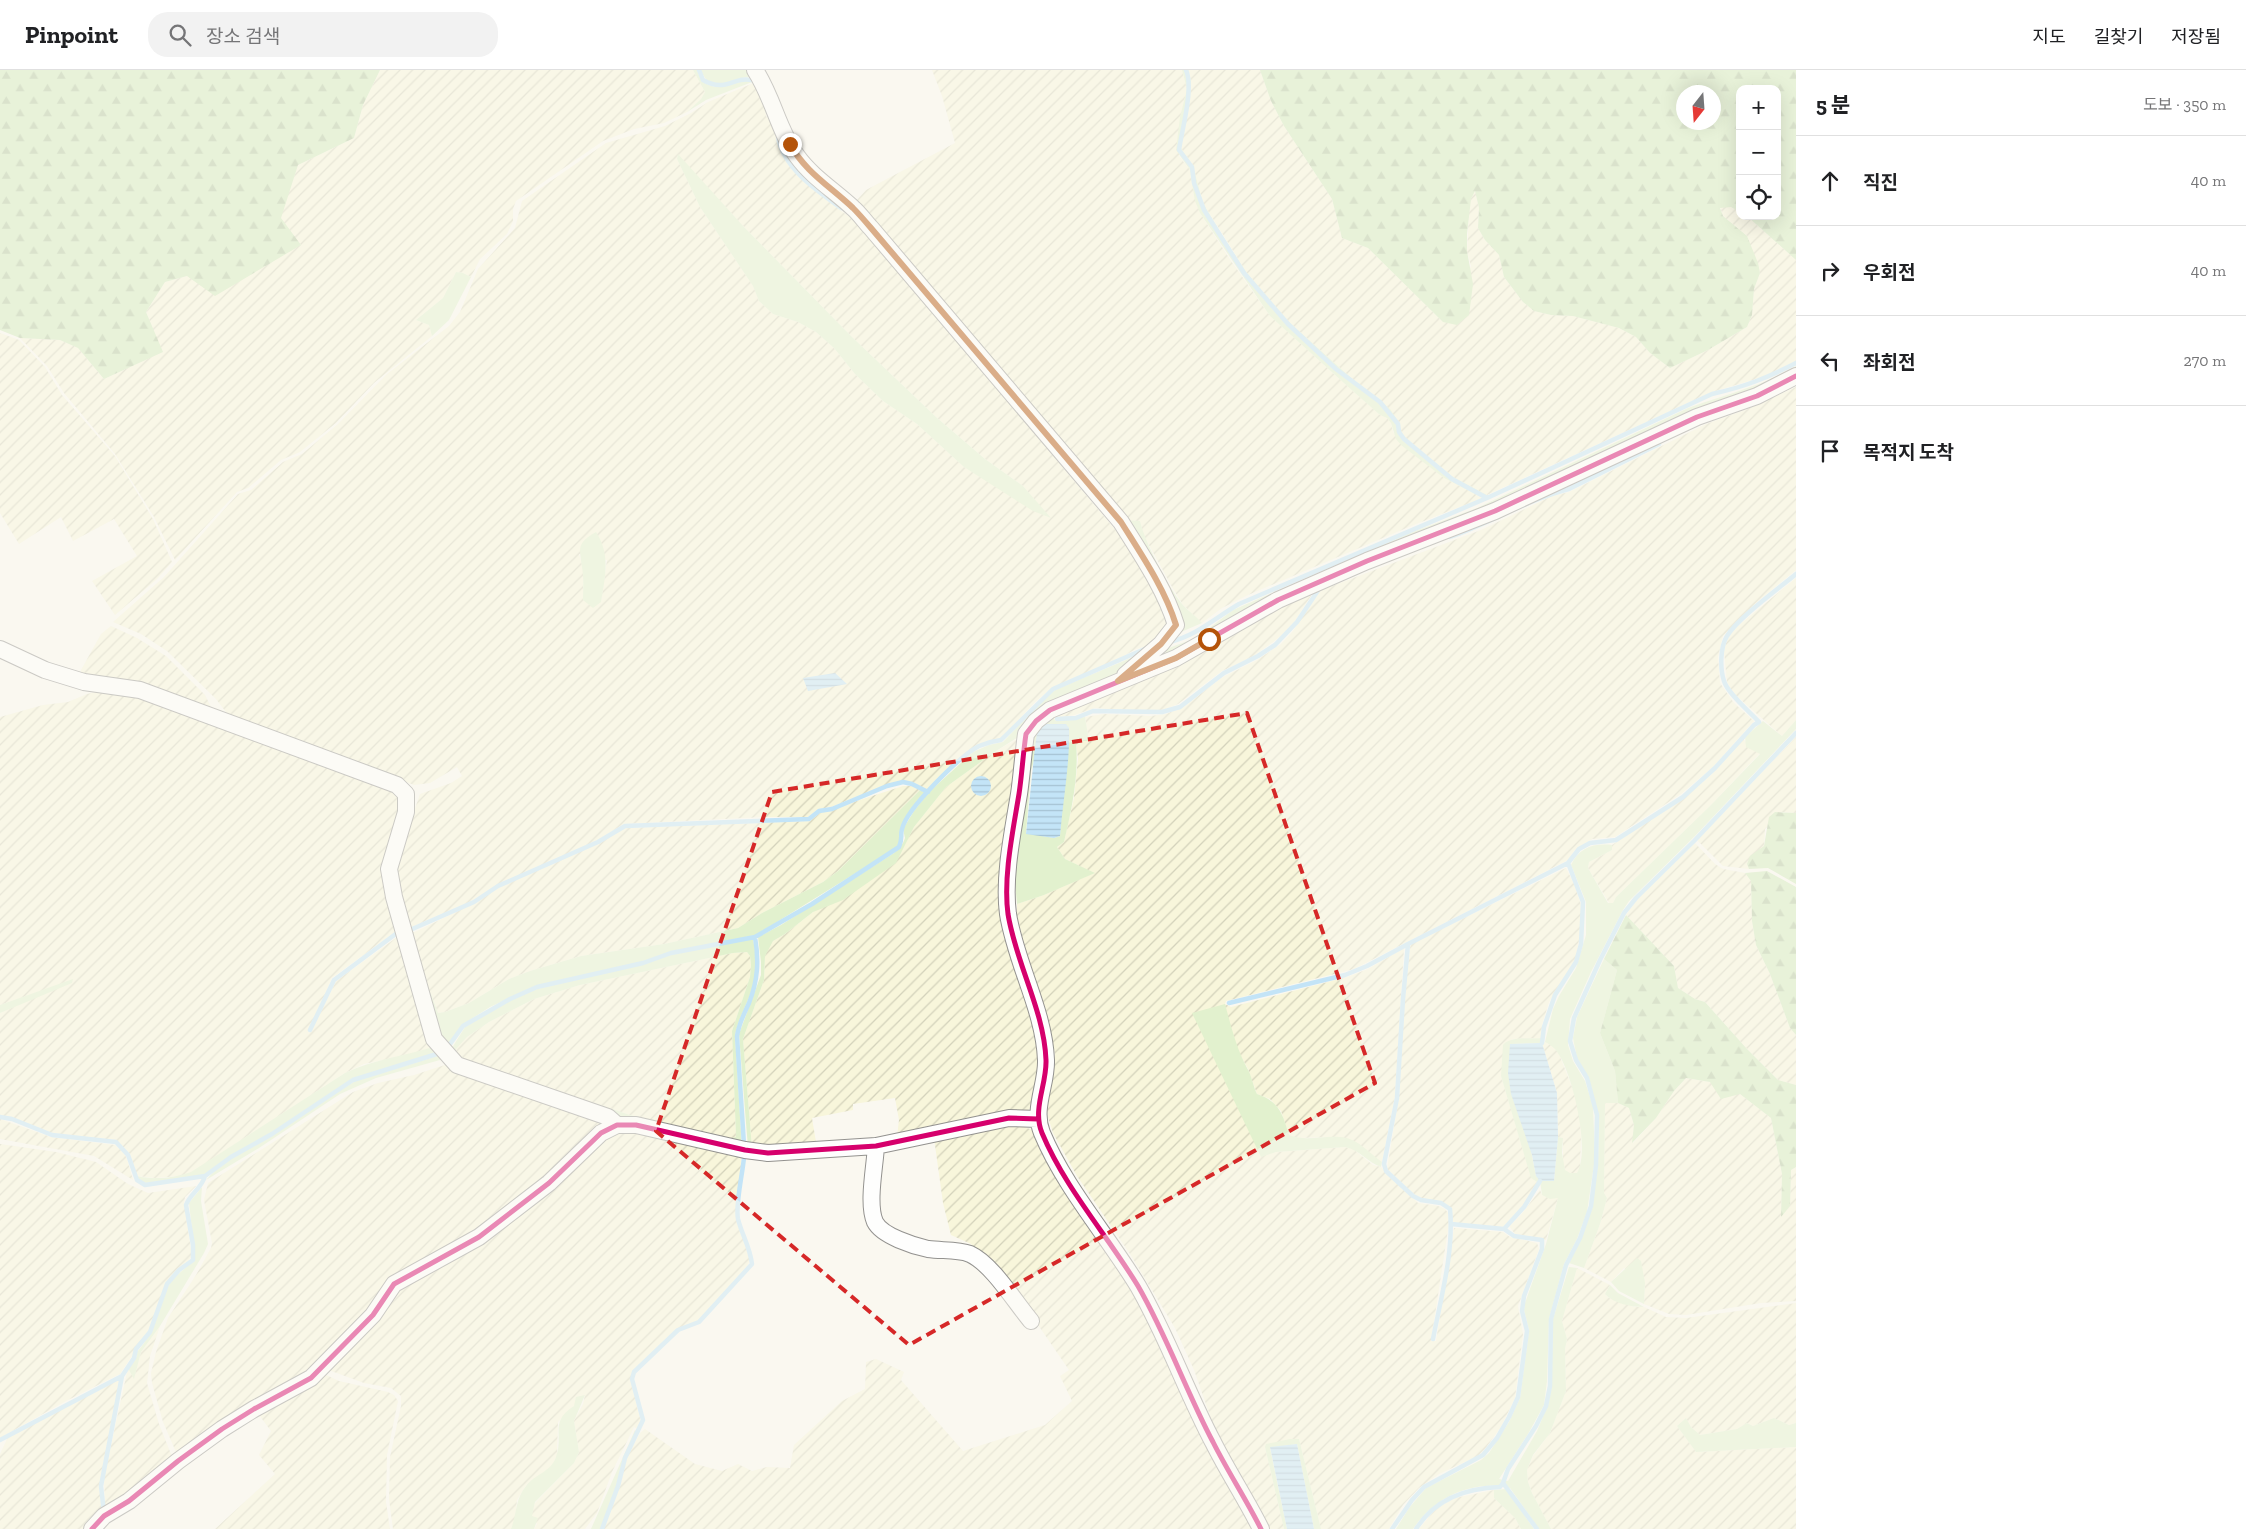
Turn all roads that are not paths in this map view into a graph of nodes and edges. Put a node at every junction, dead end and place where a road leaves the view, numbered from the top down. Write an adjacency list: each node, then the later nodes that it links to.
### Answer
1 (755, 70): 4 (street)
2 (1796, 376): 4 (street)
3 (0, 649): 6 (street)
4 (1118, 681): 5 (street)
5 (1038, 1119): 7 (street); 10 (street)
6 (617, 1125): 7 (street); 9 (street)
7 (876, 1146): 8 (street)
8 (1031, 1321)
9 (92, 1529)
10 (1261, 1529)

